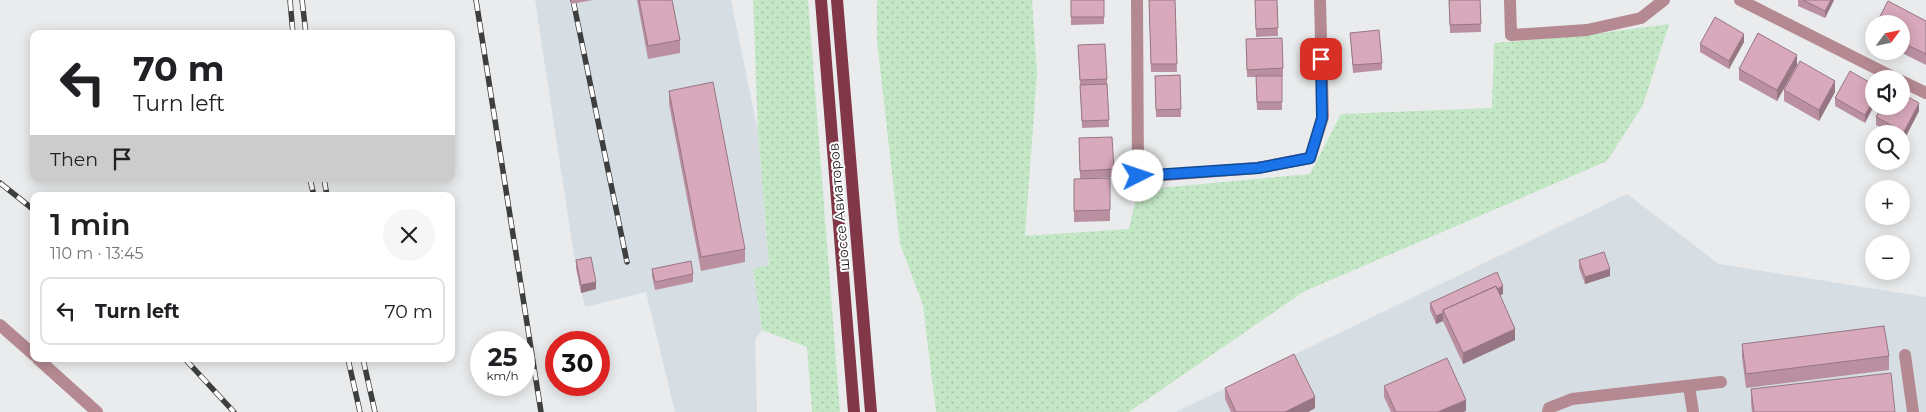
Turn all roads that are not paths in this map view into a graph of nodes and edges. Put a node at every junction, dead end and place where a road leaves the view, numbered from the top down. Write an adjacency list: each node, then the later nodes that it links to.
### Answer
1 (821, 0): 18 (main road, шоссе Авиаторов)
2 (836, 0): 19 (main road, шоссе Авиаторов)
3 (1137, 0): 4 (street)
4 (1320, 0)
5 (1510, 0): 6 (street)
6 (1664, 0)
7 (1740, 0): 8 (street)
8 (1879, 70)
9 (1910, 85): 10 (street)
10 (1926, 93)
11 (0, 325): 12 (street)
12 (30, 351)
13 (1906, 355): 22 (street)
14 (41, 362): 17 (street)
15 (1721, 382): 16 (street)
16 (1689, 386): 20 (street); 21 (street)
17 (98, 412)
18 (854, 412)
19 (871, 412)
20 (1548, 412)
21 (1693, 412)
22 (1913, 412)

